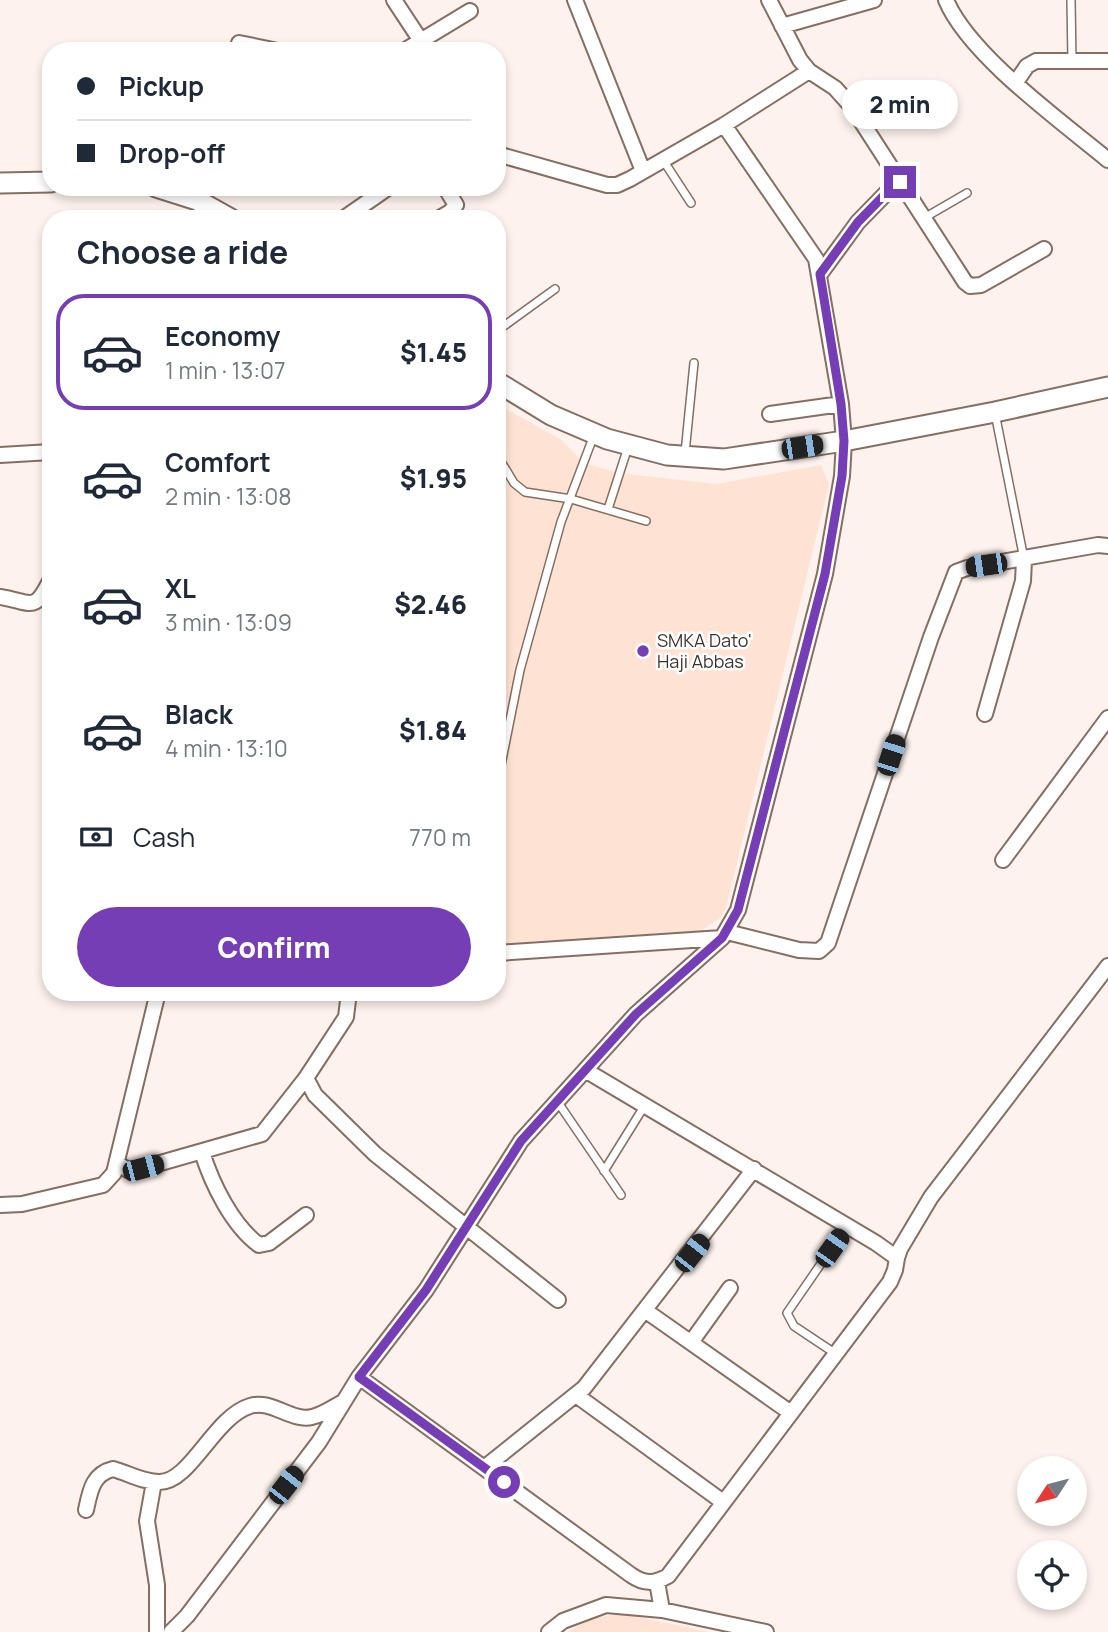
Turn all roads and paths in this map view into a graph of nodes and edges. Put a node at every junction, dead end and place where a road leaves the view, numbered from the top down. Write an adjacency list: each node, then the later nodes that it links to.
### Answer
1 (394, 0): 9 (street)
2 (575, 0): 18 (street)
3 (769, 0): 8 (street)
4 (874, 0): 8 (street)
5 (946, 0): 13 (street)
6 (1071, 0): 11 (lane)
7 (470, 11): 9 (street)
8 (782, 26): 12 (street)
9 (421, 41)
10 (1108, 61): 11 (street)
11 (1072, 62): 13 (street)
12 (809, 71): 14 (street); 19 (street)
13 (1016, 82): 17 (street)
14 (724, 125): 16 (street); 30 (street)
15 (506, 157): 18 (street)
16 (663, 160): 18 (street); 25 (lane)
17 (1108, 160)
18 (643, 171)
19 (899, 180): 28 (street); 30 (street)
20 (42, 182): 21 (street)
21 (0, 183)
22 (967, 193): 28 (lane)
23 (184, 196): 26 (street)
24 (376, 196): 27 (street)
25 (691, 203)
26 (215, 210)
27 (356, 210)
28 (923, 218): 29 (street)
29 (1044, 249)
30 (820, 274): 36 (street)
31 (555, 289): 32 (lane)
32 (506, 324)
33 (694, 363): 44 (lane)
34 (1108, 387): 37 (street)
35 (506, 388): 39 (street)
36 (841, 404): 38 (street); 40 (street)
37 (995, 412): 40 (street); 50 (lane)
38 (770, 414)
39 (594, 434): 41 (street); 46 (lane)
40 (844, 441): 44 (street); 57 (street)
41 (628, 446): 44 (street); 47 (lane)
42 (42, 453): 43 (street)
43 (0, 455)
44 (685, 457)
45 (506, 468): 46 (lane)
46 (570, 499): 47 (lane); 55 (lane)
47 (608, 509): 48 (lane)
48 (646, 521)
49 (1108, 546): 50 (street)
50 (1024, 560): 53 (street); 57 (street)
51 (42, 595): 52 (street)
52 (0, 597)
53 (985, 714)
54 (1108, 718): 56 (street)
55 (506, 740)
56 (1003, 860)
57 (725, 935): 58 (street); 62 (street)
58 (506, 952)
59 (1108, 966): 75 (street)
60 (156, 1001): 67 (street)
61 (349, 1001): 63 (street)
62 (585, 1070): 64 (street); 65 (street)
63 (306, 1078): 66 (street); 73 (street)
64 (557, 1100): 69 (lane); 73 (street)
65 (645, 1105): 68 (street); 69 (lane)
66 (202, 1152): 67 (street); 72 (street)
67 (118, 1164): 71 (street)
68 (754, 1169): 74 (street); 78 (street)
69 (604, 1171): 70 (lane)
70 (621, 1195)
71 (0, 1205)
72 (306, 1215)
73 (467, 1226): 77 (street); 81 (street)
74 (847, 1226): 75 (street); 80 (lane)
75 (897, 1258): 80 (street)
76 (730, 1289): 79 (street)
77 (558, 1300)
78 (646, 1311): 79 (street); 82 (street)
79 (692, 1341): 84 (street)
80 (836, 1354): 84 (street)
81 (359, 1377): 83 (street); 85 (street)
82 (576, 1395): 85 (street); 87 (street)
83 (343, 1403): 86 (street); 92 (street)
84 (791, 1413): 87 (street)
85 (484, 1468): 89 (street)
86 (154, 1482): 88 (street); 91 (street)
87 (723, 1502): 89 (street)
88 (86, 1510)
89 (657, 1582): 90 (street)
90 (662, 1610): 93 (street); 94 (street)
91 (157, 1632)
92 (171, 1632)
93 (550, 1632)
94 (766, 1632)

